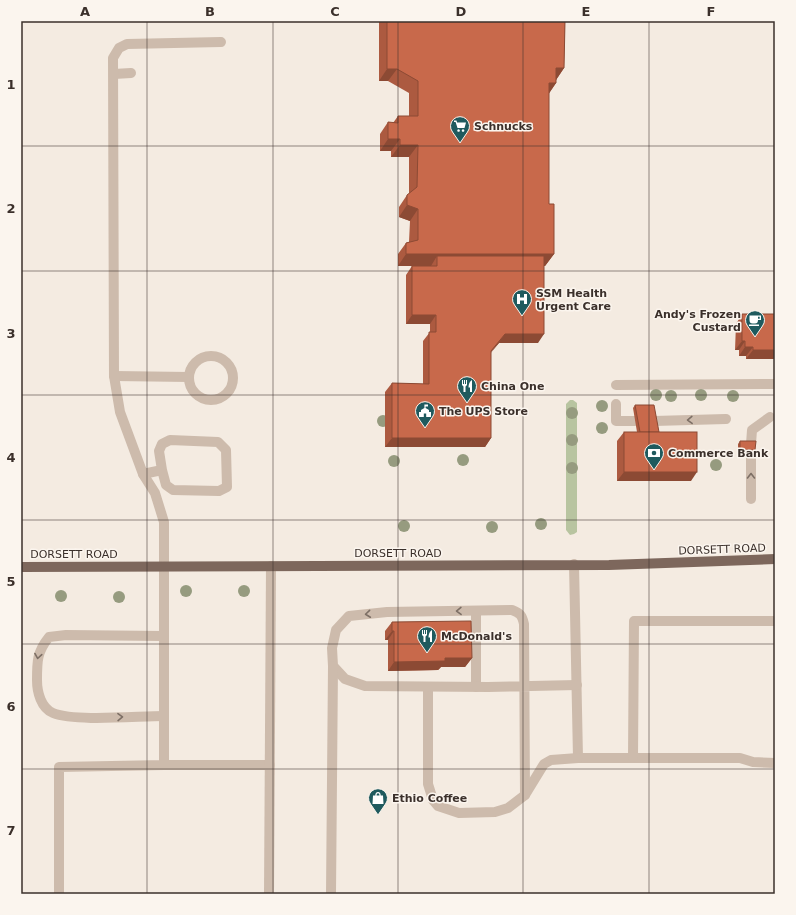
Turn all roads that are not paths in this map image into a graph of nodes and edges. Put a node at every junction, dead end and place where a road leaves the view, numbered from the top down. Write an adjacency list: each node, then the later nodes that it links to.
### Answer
1 (221, 42): 3 (lane)
2 (131, 73): 3 (lane)
3 (114, 74): 4 (lane)
4 (114, 376): 5 (lane); 14 (lane)
5 (189, 376): 5 (lane)
6 (775, 384): 7 (lane)
7 (616, 385)
8 (616, 404): 12 (lane)
9 (770, 417): 15 (lane, one-way to 9)
10 (726, 419): 11 (lane, one-way to 11)
11 (654, 421)
12 (636, 422)
13 (162, 470): 13 (lane); 14 (lane)
14 (143, 474): 18 (lane)
15 (751, 499)
16 (775, 559): 17 (main road, DORSETT ROAD)
17 (574, 564): 19 (main road, DORSETT ROAD); 25 (lane)
18 (164, 566): 19 (main road, DORSETT ROAD); 20 (main road, DORSETT ROAD); 23 (lane)
19 (271, 566): 34 (lane)
20 (21, 567)
21 (476, 611): 24 (lane, one-way to 24); 26 (lane); 28 (lane)
22 (775, 621): 30 (lane)
23 (163, 636): 29 (lane); 29 (lane, one-way to 29)
24 (333, 666): 27 (lane); 38 (lane)
25 (577, 685): 26 (lane); 31 (lane)
26 (525, 686): 28 (lane); 35 (lane)
27 (428, 687): 28 (lane); 35 (lane)
28 (476, 687)
29 (164, 716): 33 (lane)
30 (633, 757): 31 (lane); 32 (lane)
31 (578, 758): 35 (lane)
32 (775, 762)
33 (164, 765): 34 (lane); 36 (lane)
34 (270, 765): 37 (lane)
35 (525, 795)
36 (59, 894)
37 (269, 894)
38 (332, 894)

